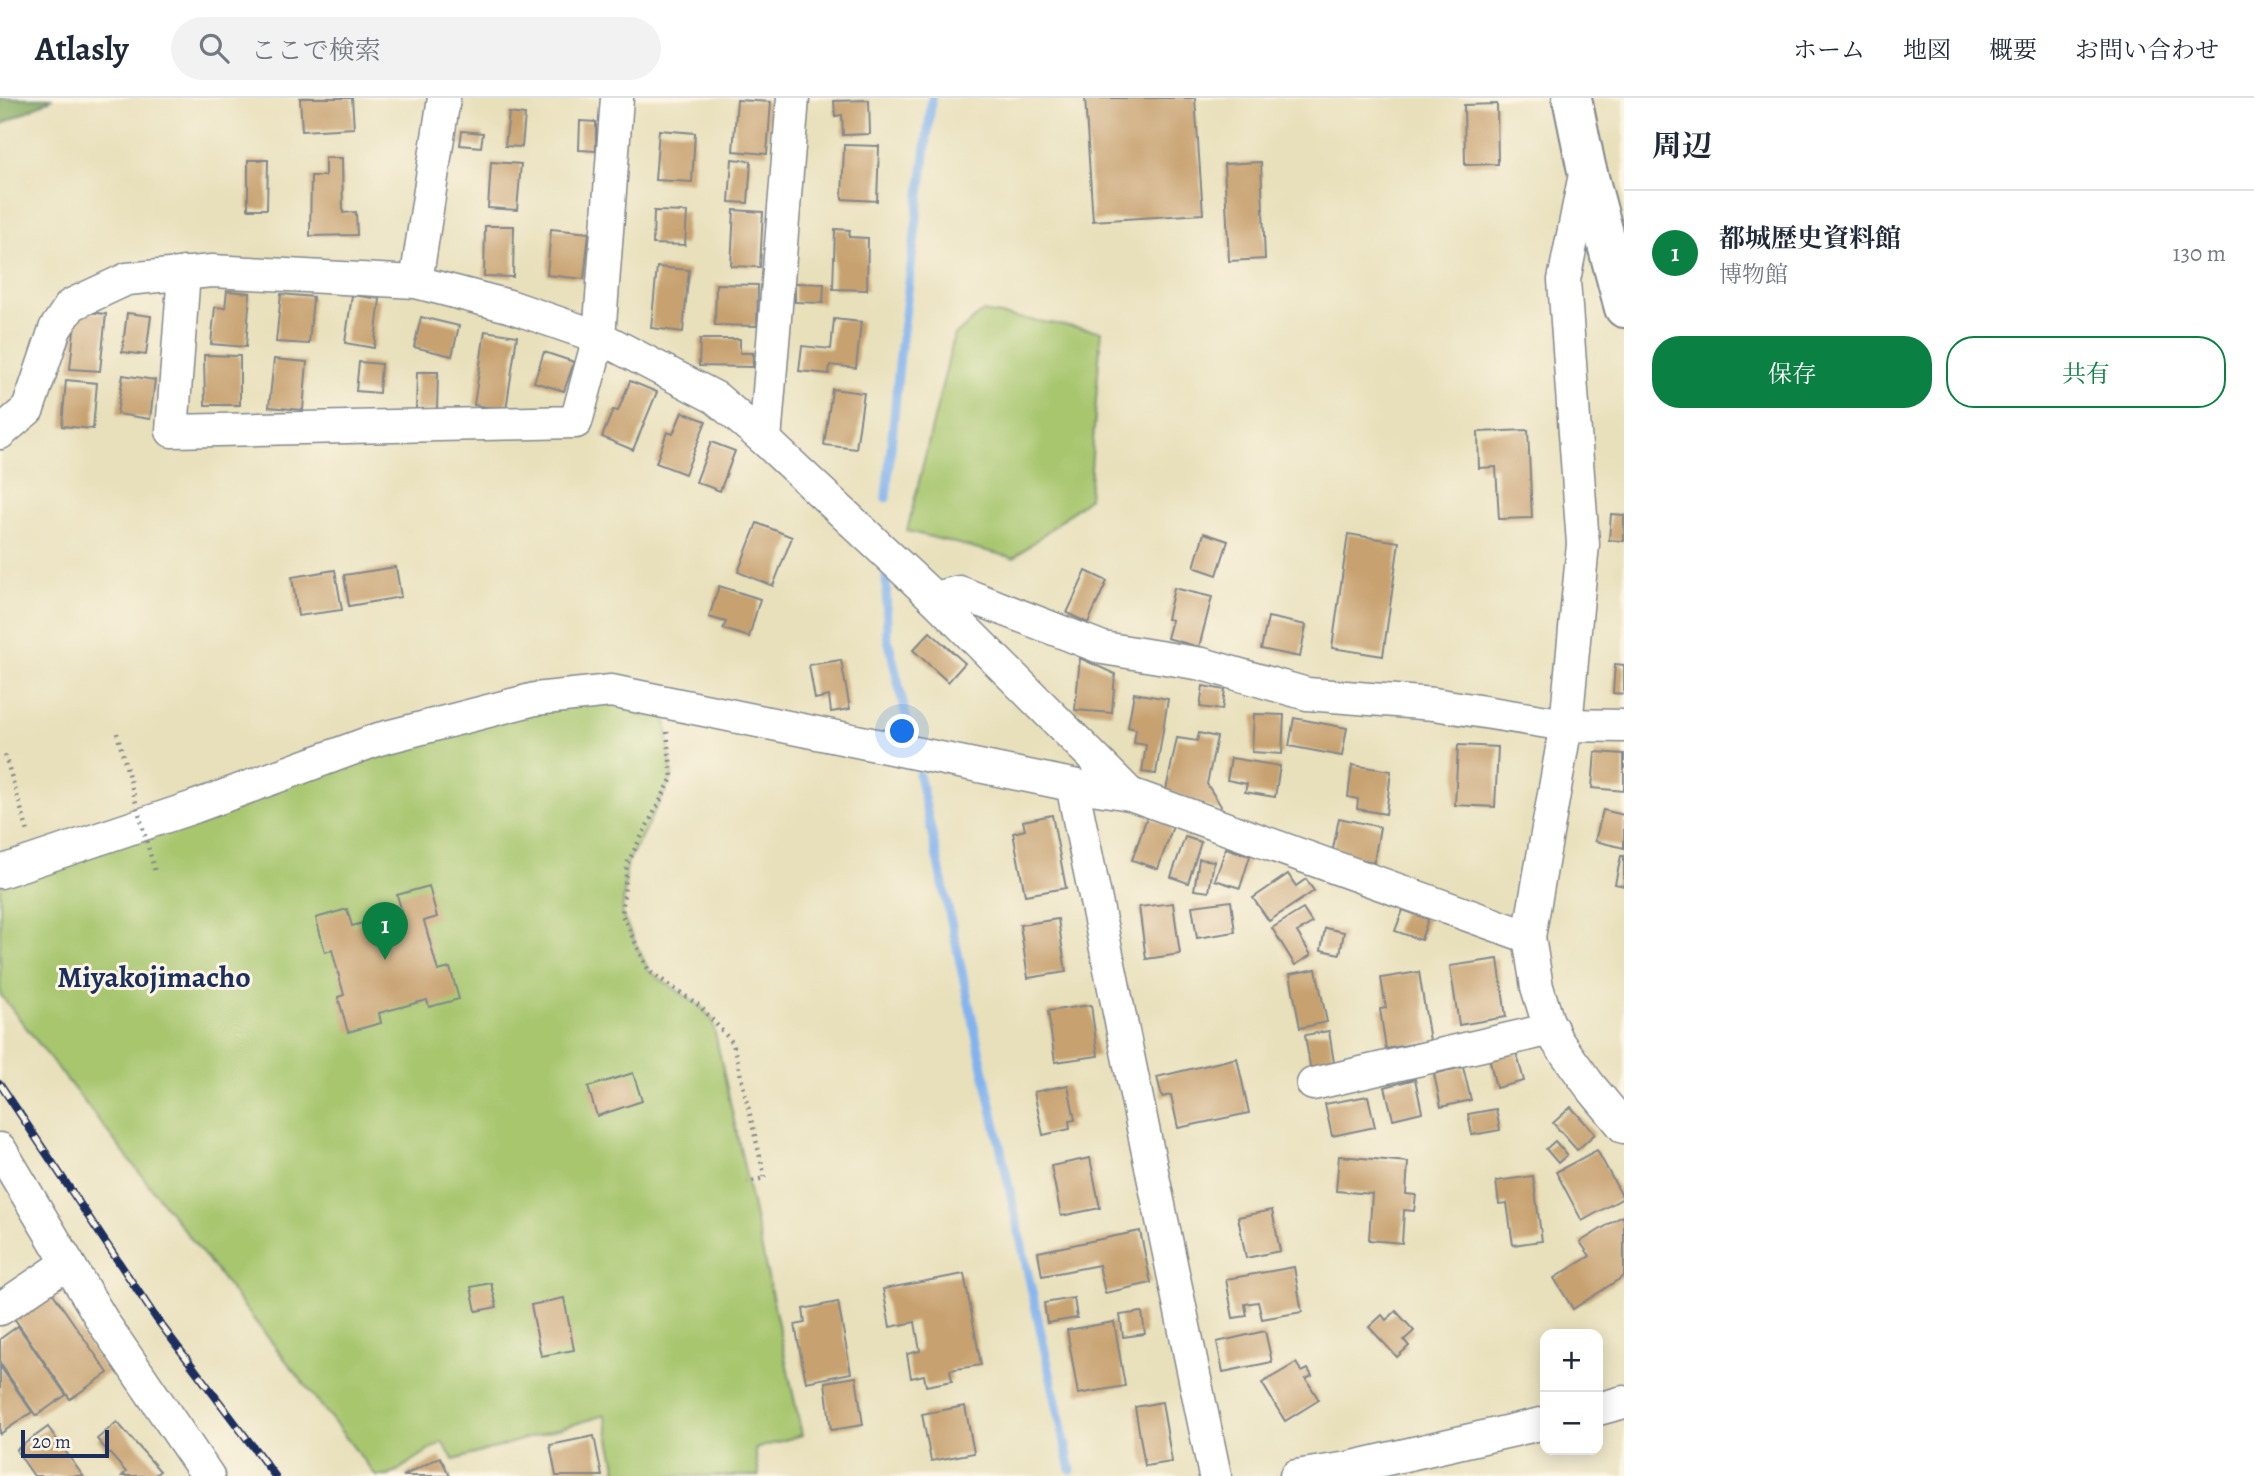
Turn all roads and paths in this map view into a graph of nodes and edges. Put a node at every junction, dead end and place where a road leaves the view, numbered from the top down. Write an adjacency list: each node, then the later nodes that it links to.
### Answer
1 (444, 98): 7 (street)
2 (617, 98): 9 (street)
3 (793, 98): 11 (street)
4 (1572, 98): 5 (main road)
5 (1586, 166): 8 (main road); 14 (street)
6 (184, 274): 7 (street); 9 (street); 10 (street)
7 (416, 282): 9 (street)
8 (1624, 308)
9 (599, 337): 11 (street)
10 (0, 433)
11 (765, 440): 12 (street)
12 (934, 598): 14 (street); 19 (street)
13 (664, 700): 18 (street); 20 (street); 28 (path)
14 (1566, 725): 15 (street); 23 (street)
15 (1624, 726)
16 (117, 733): 22 (path, bridge)
17 (5, 755): 20 (path)
18 (1072, 785): 19 (street); 35 (street)
19 (1130, 794): 23 (street)
20 (36, 860): 21 (street)
21 (0, 872)
22 (155, 872)
23 (1529, 937): 24 (street)
24 (1552, 1029): 25 (street); 26 (street)
25 (1313, 1084)
26 (1624, 1128)
27 (0, 1149): 29 (street)
28 (747, 1182)
29 (68, 1263): 30 (street); 34 (street)
30 (0, 1309)
31 (1624, 1402): 32 (street)
32 (1603, 1408)
33 (1540, 1424): 36 (street)
34 (208, 1476)
35 (1215, 1476)
36 (1296, 1476)

